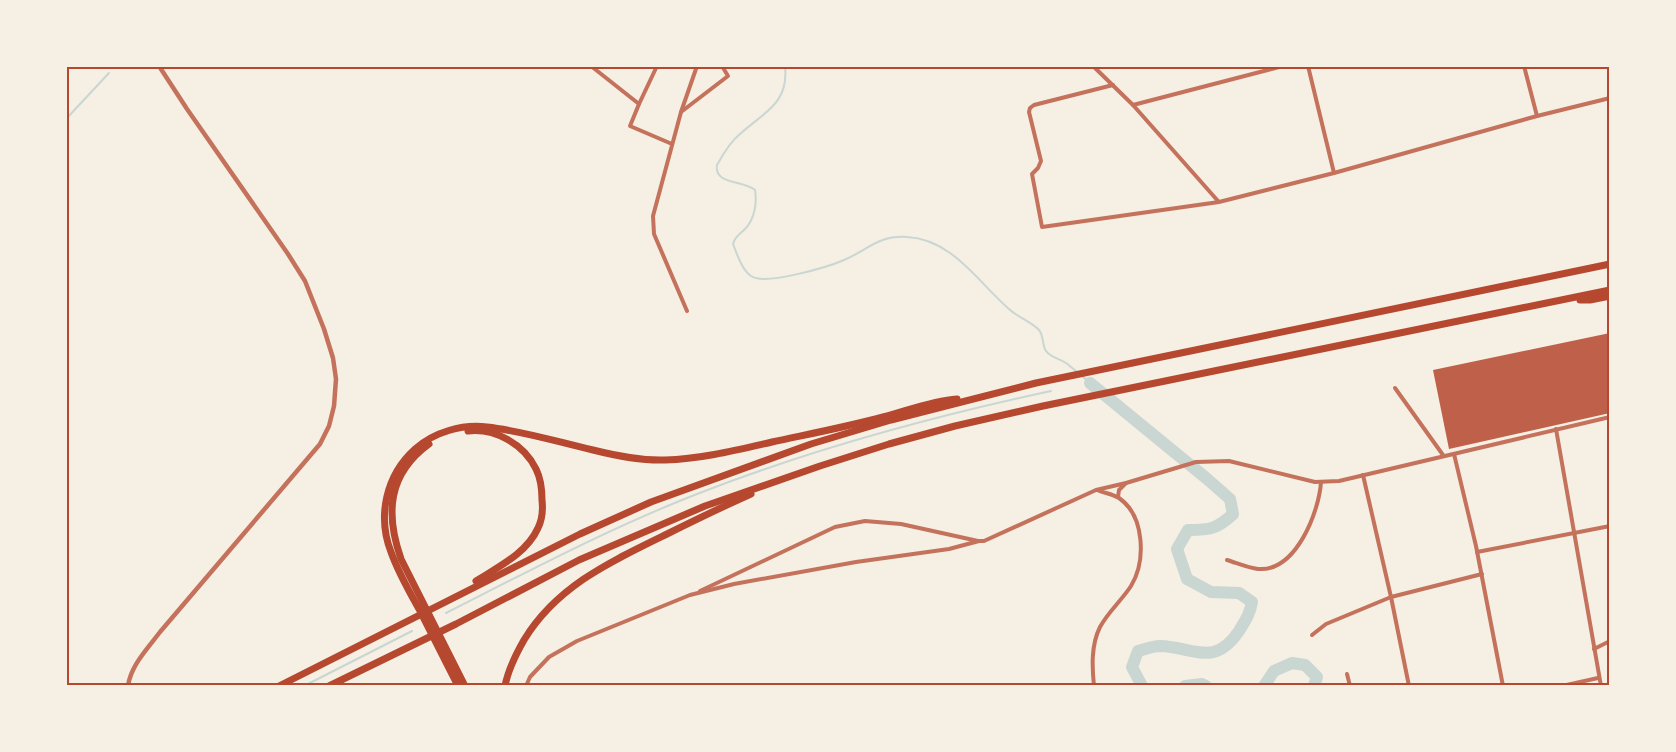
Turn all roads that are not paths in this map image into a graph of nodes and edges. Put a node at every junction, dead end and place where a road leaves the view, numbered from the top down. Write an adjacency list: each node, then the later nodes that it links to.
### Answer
1 (159, 66): 50 (street)
2 (591, 66): 12 (street)
3 (657, 66): 12 (street)
4 (697, 66): 14 (street)
5 (722, 66): 14 (street)
6 (1093, 66): 10 (street)
7 (1283, 66): 13 (street)
8 (1308, 66): 17 (street)
9 (1524, 66): 15 (street)
10 (1113, 85): 13 (street); 18 (street)
11 (1610, 98): 15 (street)
12 (639, 104): 16 (street)
13 (1133, 105): 18 (street)
14 (681, 112): 16 (street)
15 (1536, 116): 17 (street)
16 (672, 144): 23 (street)
17 (1334, 172): 18 (street)
18 (1219, 202)
19 (1610, 264): 25 (highway)
20 (1610, 290): 22 (highway)
21 (1610, 296): 22 (highway)
22 (1566, 300): 30 (highway)
23 (687, 311)
24 (1395, 388): 29 (street)
25 (972, 399): 44 (highway); 53 (highway)
26 (1610, 417): 27 (street)
27 (1556, 429): 28 (street); 37 (street)
28 (1454, 454): 29 (street); 39 (street)
29 (1443, 455): 31 (street)
30 (820, 466): 52 (highway); 55 (highway)
31 (1363, 475): 32 (street); 43 (street)
32 (1321, 482): 33 (street); 40 (street)
33 (1126, 483): 34 (street); 35 (street)
34 (1096, 489): 35 (street); 38 (street)
35 (1118, 497): 57 (street)
36 (1610, 526): 37 (street)
37 (1574, 533): 39 (street); 47 (street)
38 (979, 541): 42 (street); 42 (street)
39 (1477, 552): 41 (street)
40 (1227, 560)
41 (1482, 574): 43 (street); 60 (street)
42 (690, 595): 56 (street)
43 (1391, 597): 45 (street); 59 (street)
44 (443, 602): 51 (highway); 54 (highway)
45 (1312, 635)
46 (1610, 640): 47 (street)
47 (1594, 649): 49 (street)
48 (1347, 674): 58 (street)
49 (1598, 678): 61 (street); 62 (street)
50 (128, 686)
51 (279, 686)
52 (329, 686)
53 (458, 686)
54 (465, 686)
55 (505, 686)
56 (526, 686)
57 (1094, 686)
58 (1350, 686)
59 (1409, 686)
60 (1503, 686)
61 (1562, 686)
62 (1601, 686)

